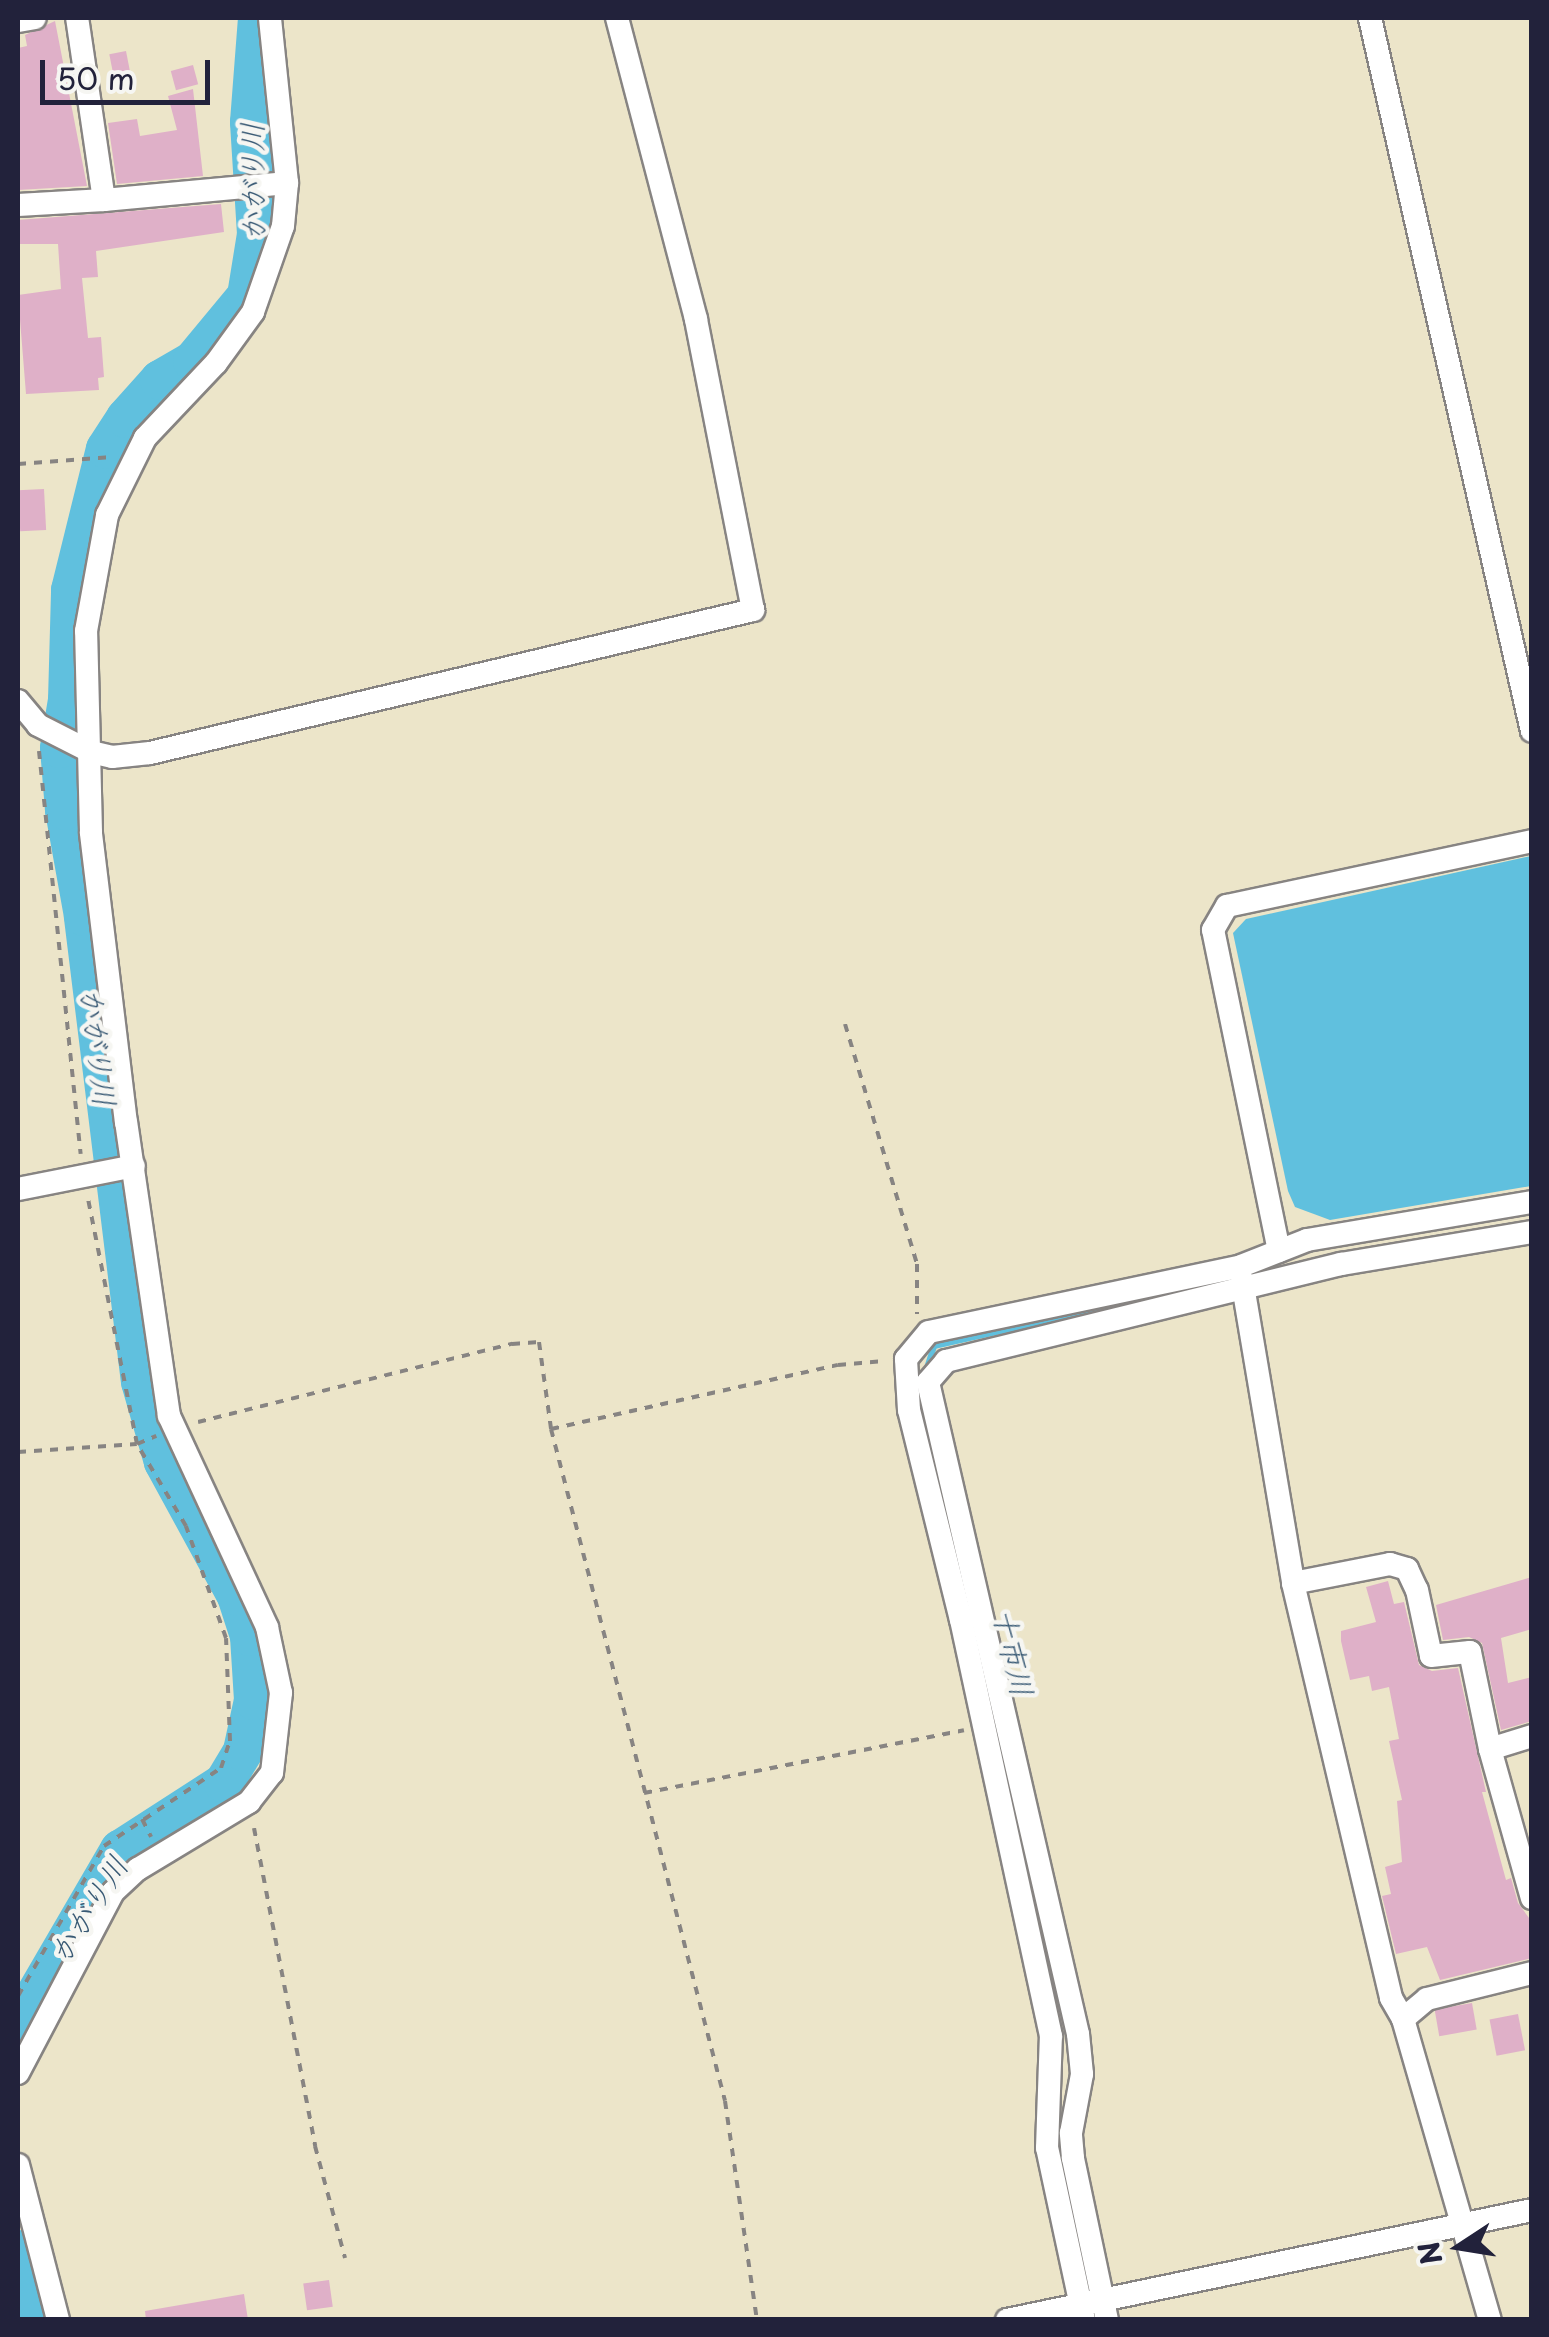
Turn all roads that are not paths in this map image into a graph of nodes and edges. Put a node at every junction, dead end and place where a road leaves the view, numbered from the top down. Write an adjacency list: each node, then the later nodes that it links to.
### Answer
1 (36, 18): 6 (street)
2 (77, 18): 8 (street)
3 (270, 18): 7 (street)
4 (617, 18): 12 (street)
5 (1370, 18): 11 (street)
6 (18, 22)
7 (286, 183): 8 (street); 12 (street)
8 (104, 200): 9 (street)
9 (18, 205)
10 (18, 701): 12 (street)
11 (1532, 731)
12 (90, 752): 14 (street)
13 (1532, 841): 18 (street)
14 (134, 1166): 15 (street); 27 (street)
15 (18, 1189)
16 (1532, 1202): 18 (street)
17 (1532, 1232): 20 (street)
18 (1279, 1251): 19 (street)
19 (1241, 1266): 20 (street); 31 (street)
20 (1243, 1291): 21 (street); 31 (street)
21 (1294, 1583): 23 (street); 26 (street)
22 (1532, 1736): 23 (street)
23 (1490, 1749): 24 (street)
24 (1532, 1898)
25 (1532, 1973): 26 (street)
26 (1403, 2019): 30 (street)
27 (18, 2073)
28 (18, 2165): 32 (street)
29 (1532, 2210): 30 (street)
30 (1463, 2223): 31 (street); 34 (street)
31 (1094, 2312): 33 (street)
32 (58, 2320)
33 (1007, 2320)
34 (1490, 2320)

